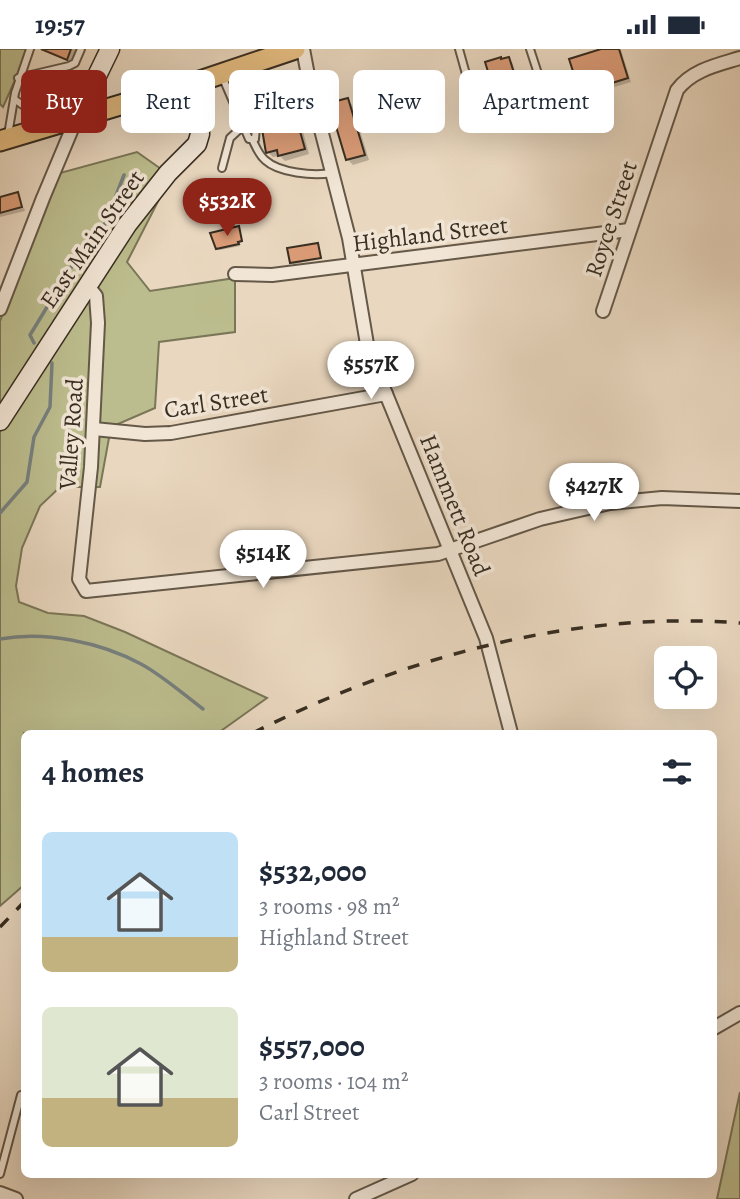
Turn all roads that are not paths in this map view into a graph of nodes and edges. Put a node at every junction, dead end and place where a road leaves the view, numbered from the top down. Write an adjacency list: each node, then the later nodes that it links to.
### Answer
1 (30, 49): 13 (lane)
2 (81, 49): 13 (lane)
3 (110, 49): 9 (street)
4 (295, 49): 11 (main road)
5 (303, 49): 10 (street, Hammett Road)
6 (459, 49): 7 (lane)
7 (530, 49)
8 (740, 58): 28 (street, Royce Street)
9 (100, 70)
10 (307, 70)
11 (221, 73): 12 (main road); 14 (lane)
12 (215, 75)
13 (18, 78): 15 (lane)
14 (229, 92)
15 (14, 99): 16 (lane); 24 (lane)
16 (21, 104)
17 (26, 133): 24 (main road)
18 (70, 133): 32 (street)
19 (200, 133): 31 (street, East Main Street)
20 (235, 133): 26 (lane)
21 (246, 133): 25 (lane)
22 (255, 133): 25 (lane)
23 (321, 133): 27 (street, Hammett Road)
24 (4, 140)
25 (253, 141): 27 (lane)
26 (222, 168)
27 (332, 173): 29 (street, Hammett Road)
28 (629, 230): 29 (street, Highland Street); 33 (street, Royce Street)
29 (354, 265): 30 (street, Highland Street); 34 (street, Hammett Road)
30 (235, 274)
31 (88, 286): 35 (street, East Main Street); 36 (street, Valley Road)
32 (0, 309)
33 (603, 311)
34 (386, 394): 36 (street, Carl Street); 38 (street, Hammett Road)
35 (0, 421)
36 (94, 429): 38 (street, Valley Road)
37 (740, 501): 38 (street)
38 (452, 551): 39 (street, Hammett Road)
39 (510, 730)
40 (740, 1013): 41 (street)
41 (717, 1026)
42 (21, 1095): 43 (lane)
43 (0, 1174)
44 (403, 1178): 47 (street)
45 (0, 1193): 46 (street)
46 (16, 1199)
47 (356, 1199)

